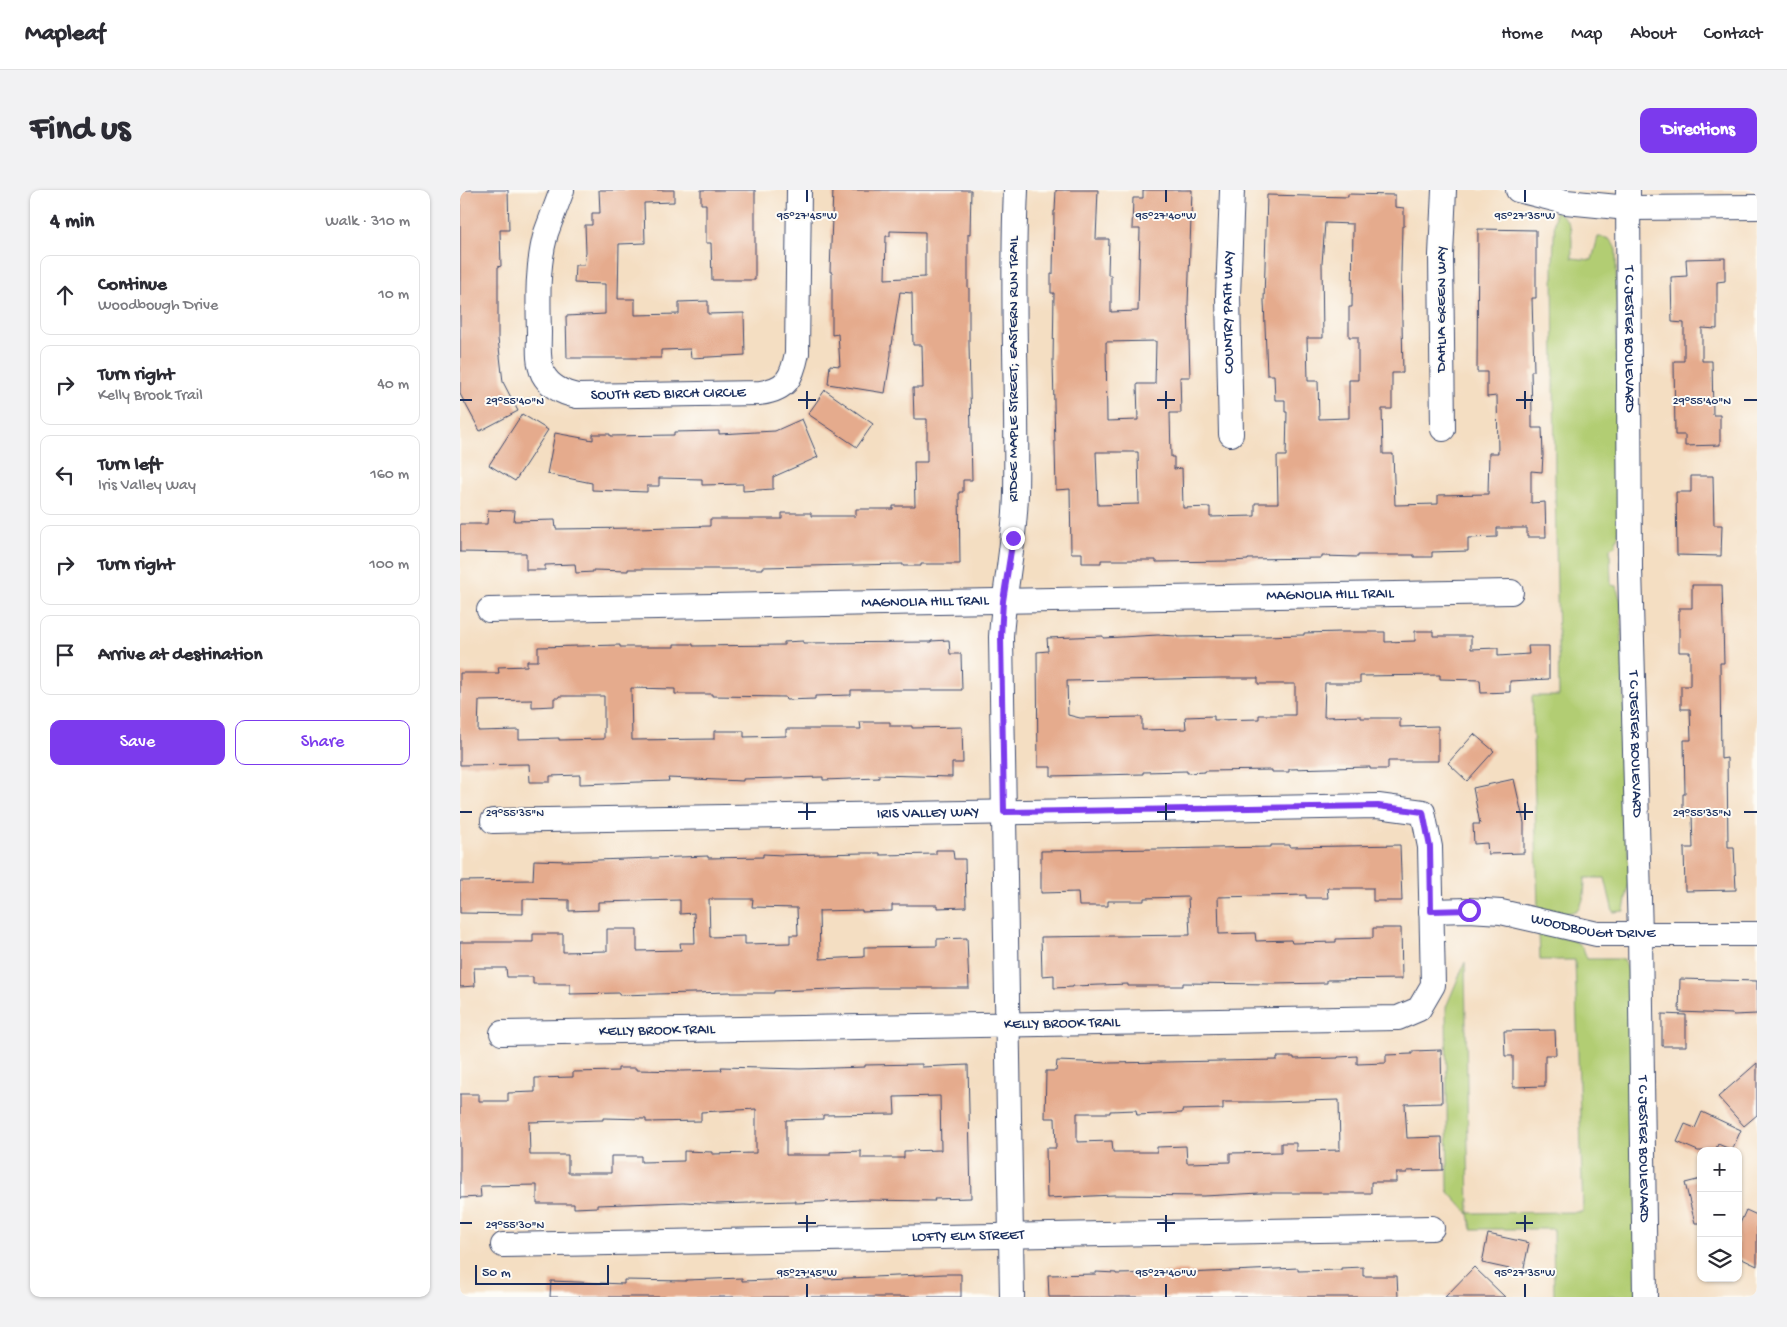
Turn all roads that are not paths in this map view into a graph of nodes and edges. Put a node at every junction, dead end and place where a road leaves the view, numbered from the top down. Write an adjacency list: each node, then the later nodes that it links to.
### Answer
1 (562, 190): 2 (street, SOUTH RED BIRCH CIRCLE)
2 (799, 190)
3 (1016, 190): 12 (street, RIDGE MAPLE STREET; EASTERN RUN TRAIL)
4 (1232, 190): 10 (street, COUNTRY PATH WAY)
5 (1444, 190): 9 (street, DAHLIA GREEN WAY)
6 (1518, 190): 7 (street)
7 (1628, 199): 8 (street); 18 (street, T C JESTER BOULEVARD)
8 (1757, 208)
9 (1443, 429)
10 (1231, 434)
11 (1511, 592): 12 (street, MAGNOLIA HILL TRAIL)
12 (1003, 601): 13 (street, MAGNOLIA HILL TRAIL); 14 (street, RIDGE MAPLE STREET; EASTERN RUN TRAIL)
13 (489, 610)
14 (1004, 812): 15 (street, IRIS VALLEY WAY); 16 (street, IRIS VALLEY WAY); 20 (street, RIDGE MAPLE STREET; EASTERN RUN TRAIL)
15 (1423, 812): 17 (street, KELLY BROOK TRAIL)
16 (493, 821)
17 (1431, 911): 18 (street, WOODBOUGH DRIVE); 20 (street, KELLY BROOK TRAIL)
18 (1640, 934): 19 (street, WOODBOUGH DRIVE); 26 (street, T C JESTER BOULEVARD)
19 (1757, 934)
20 (1007, 1024): 21 (street, KELLY BROOK TRAIL); 23 (street, RIDGE MAPLE STREET; EASTERN RUN TRAIL)
21 (502, 1033)
22 (1432, 1228): 23 (street, LOFTY ELM STREET)
23 (1011, 1236): 24 (street, LOFTY ELM STREET); 25 (street, RIDGE MAPLE STREET; EASTERN RUN TRAIL)
24 (503, 1245)
25 (1012, 1297)
26 (1645, 1297)

